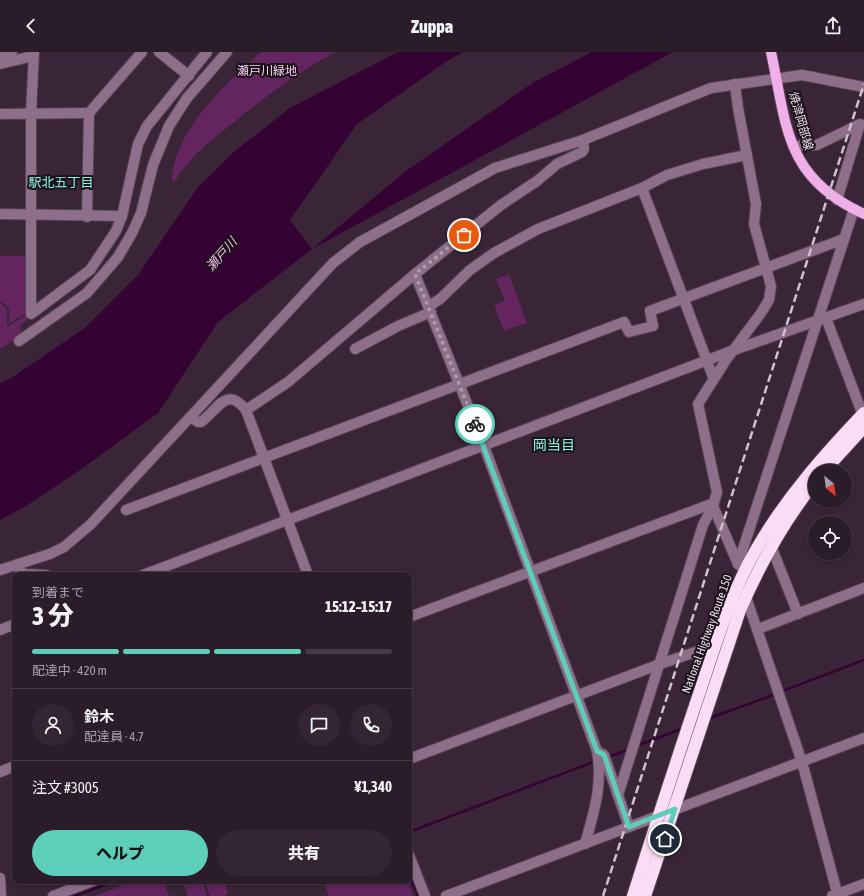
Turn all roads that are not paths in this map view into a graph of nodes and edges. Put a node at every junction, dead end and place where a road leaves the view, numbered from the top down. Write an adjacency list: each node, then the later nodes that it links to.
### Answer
1 (12, 52): 7 (street)
2 (142, 52): 14 (street)
3 (158, 52): 10 (street)
4 (207, 52): 10 (street)
5 (227, 52): 36 (street)
6 (771, 52): 11 (main road, 焼津岡部線)
7 (0, 54)
8 (34, 54): 9 (street); 16 (street)
9 (0, 64)
10 (189, 76): 27 (street)
11 (776, 76): 12 (street); 13 (street); 19 (main road, 焼津岡部線)
12 (735, 84): 18 (street); 20 (street)
13 (864, 87)
14 (90, 113): 16 (street); 28 (street)
15 (0, 114): 16 (street)
16 (31, 114): 26 (street)
17 (862, 123): 19 (street); 22 (street)
18 (583, 140): 31 (street); 44 (street)
19 (793, 146): 22 (main road, 焼津岡部線)
20 (747, 156): 21 (street); 30 (street)
21 (642, 188): 32 (street); 34 (street)
22 (837, 200): 23 (main road, 焼津岡部線)
23 (854, 209): 25 (main road, 焼津岡部線); 29 (street)
24 (0, 214): 26 (street)
25 (864, 214)
26 (32, 215): 27 (street); 28 (street)
27 (122, 216): 28 (street)
28 (88, 217)
29 (844, 239): 30 (street); 35 (street)
30 (766, 267): 32 (street); 38 (street)
31 (415, 274): 34 (street); 42 (street)
32 (683, 299): 39 (street); 41 (street)
33 (864, 304): 35 (street)
34 (430, 309): 37 (street); 41 (street)
35 (822, 320): 38 (street); 43 (street); 55 (street)
36 (19, 341)
37 (355, 348)
38 (734, 350): 39 (street); 40 (street)
39 (707, 361): 40 (street); 46 (street)
40 (713, 378): 50 (street)
41 (460, 385): 46 (street); 47 (street)
42 (246, 410): 44 (street); 47 (street)
43 (864, 415): 55 (highway, National Highway Route 150)
44 (190, 417): 54 (street)
45 (864, 427): 48 (highway)
46 (484, 446): 52 (street); 57 (street)
47 (264, 459): 51 (street); 52 (street)
48 (830, 464)
49 (808, 491): 53 (highway, National Highway Route 150)
50 (714, 504): 55 (street); 57 (street); 69 (street)
51 (126, 510)
52 (287, 520): 59 (street); 60 (street)
53 (771, 546): 62 (highway, National Highway Route 150); 63 (street)
54 (18, 564): 56 (street); 58 (street)
55 (742, 567): 68 (highway, National Highway Route 150)
56 (0, 570)
57 (530, 571): 64 (street); 70 (street)
58 (22, 572)
59 (151, 572)
60 (307, 572)
61 (864, 588): 63 (street)
62 (746, 597): 66 (street); 78 (highway, National Highway Route 150)
63 (798, 614): 66 (street)
64 (412, 616)
65 (12, 625): 67 (street)
66 (758, 628): 74 (street)
67 (0, 630)
68 (716, 646): 69 (street); 79 (highway, National Highway Route 150)
69 (660, 664): 70 (street); 77 (street)
70 (576, 695): 72 (street); 73 (street)
71 (864, 738): 74 (street)
72 (597, 751): 77 (street); 81 (street)
73 (412, 758)
74 (802, 762): 78 (street); 86 (street)
75 (12, 767): 76 (street)
76 (0, 772)
77 (618, 795): 80 (street)
78 (675, 809): 79 (street); 92 (highway, National Highway Route 150)
79 (658, 816): 80 (street); 91 (highway, National Highway Route 150)
80 (629, 827): 81 (street)
81 (585, 844): 90 (street)
82 (412, 863): 89 (street)
83 (0, 878): 87 (street)
84 (85, 884): 88 (street)
85 (864, 884): 86 (street)
86 (836, 895)
87 (1, 896)
88 (53, 896)
89 (425, 896)
90 (446, 896)
91 (633, 896)
92 (645, 896)

